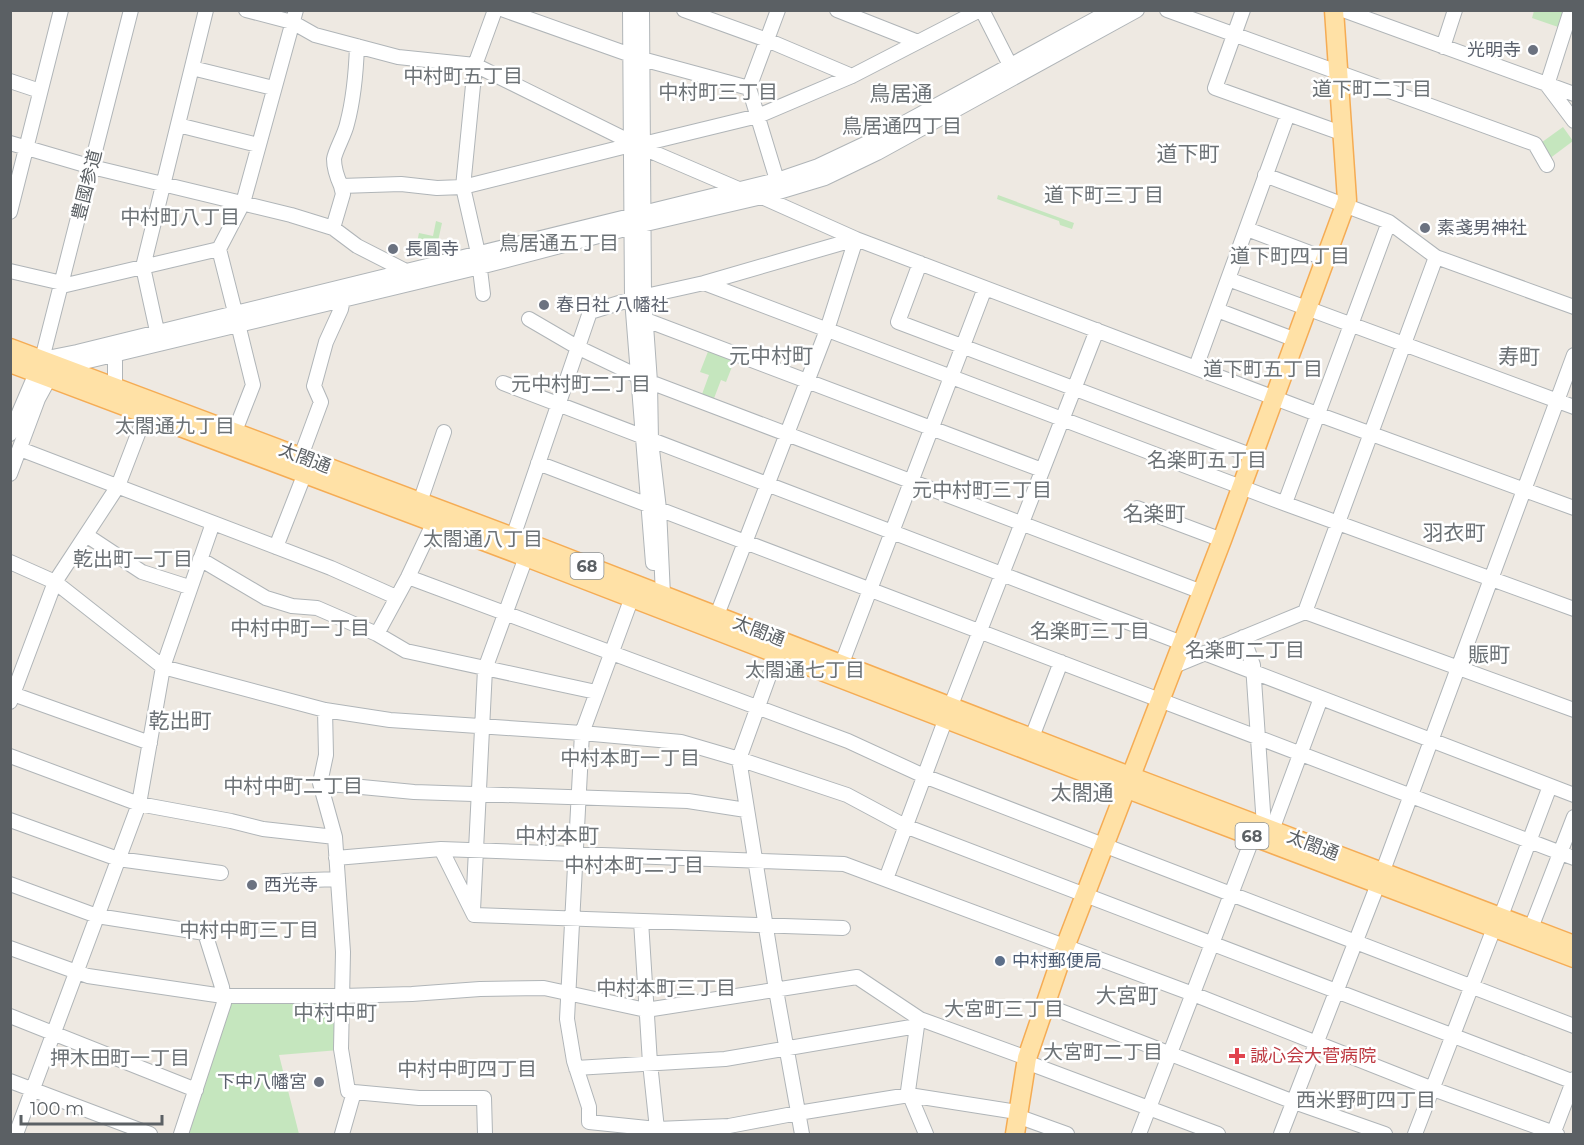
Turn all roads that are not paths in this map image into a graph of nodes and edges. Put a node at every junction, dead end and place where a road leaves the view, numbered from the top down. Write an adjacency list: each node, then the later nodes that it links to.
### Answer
1 (61, 10): 37 (street)
2 (131, 10): 49 (street, 豊國参道)
3 (206, 10): 30 (street)
4 (246, 10): 21 (street)
5 (495, 10): 28 (street)
6 (504, 10): 27 (street)
7 (630, 10): 27 (street)
8 (642, 10): 27 (street)
9 (684, 10): 23 (street)
10 (778, 10): 23 (street)
11 (837, 10): 24 (street)
12 (981, 10): 24 (street); 29 (street)
13 (1112, 10): 29 (street)
14 (1137, 10): 56 (street)
15 (1167, 10): 22 (street)
16 (1243, 10): 22 (street)
17 (1334, 10): 31 (main road)
18 (1343, 10): 26 (street)
19 (1455, 10): 26 (street)
20 (1571, 10): 34 (street)
21 (293, 16): 25 (street); 36 (street)
22 (1234, 35): 31 (street); 39 (street)
23 (767, 40): 32 (street); 35 (street)
24 (918, 42): 32 (street)
25 (357, 46): 28 (street); 53 (street)
26 (1443, 47): 34 (street)
27 (636, 57): 35 (street); 45 (street)
28 (476, 65): 45 (street); 54 (street)
29 (1011, 67): 51 (street)
30 (192, 68): 36 (street); 42 (street)
31 (1339, 73): 43 (main road); 48 (street)
32 (852, 76): 40 (street)
33 (10, 81): 37 (street)
34 (1547, 86): 38 (street); 41 (street)
35 (749, 87): 40 (street)
36 (273, 88): 46 (street)
37 (40, 91): 47 (street)
38 (1574, 94)
39 (1288, 114): 43 (street); 50 (street)
40 (758, 116): 45 (street); 51 (street)
41 (1574, 121)
42 (178, 125): 46 (street); 52 (street)
43 (1344, 134): 58 (main road)
44 (10, 143): 47 (street)
45 (637, 144): 54 (street); 55 (street); 60 (street)
46 (258, 145): 57 (street)
47 (26, 148): 49 (street); 59 (street)
48 (1547, 165)
49 (92, 166): 52 (street); 75 (street, 豊國参道)
50 (1265, 175): 58 (street); 63 (street)
51 (777, 180): 55 (street)
52 (162, 184): 57 (street); 70 (street)
53 (341, 186): 54 (street); 62 (street)
54 (463, 187): 68 (street)
55 (741, 190): 56 (street); 60 (street)
56 (762, 197): 60 (street); 64 (street)
57 (243, 203): 62 (street); 65 (street)
58 (1346, 206): 61 (street); 67 (main road)
59 (11, 209)
60 (638, 220): 68 (street); 78 (street)
61 (1389, 222): 66 (street); 86 (street)
62 (333, 228): 71 (street)
63 (1247, 229): 67 (street); 73 (street)
64 (856, 238): 69 (street); 74 (street); 87 (street)
65 (219, 249): 70 (street); 83 (street)
66 (1436, 257): 80 (street); 91 (street)
67 (1326, 259): 81 (main road)
68 (479, 260): 71 (street); 77 (street); 79 (street)
69 (920, 263): 76 (street); 93 (street)
70 (143, 267): 75 (street); 89 (street)
71 (404, 270): 83 (street)
72 (10, 271): 75 (street)
73 (1228, 279): 81 (street); 82 (street)
74 (704, 283): 78 (street); 87 (street)
75 (62, 284): 99 (street, 豊國参道)
76 (985, 288): 88 (street); 93 (street)
77 (483, 294)
78 (638, 298): 85 (street); 92 (street); 101 (street)
79 (343, 299): 83 (street); 123 (street)
80 (1574, 307)
81 (1308, 309): 86 (street); 90 (main road)
82 (1217, 310): 90 (street); 98 (street)
83 (237, 318): 89 (street); 95 (street); 114 (street)
84 (529, 319): 92 (street)
85 (646, 320): 101 (street); 102 (street)
86 (1351, 325): 91 (street); 111 (street)
87 (827, 330): 100 (street); 102 (street)
88 (1096, 330): 98 (street); 105 (street)
89 (157, 331): 99 (street)
90 (1296, 340): 106 (main road)
91 (1404, 344): 107 (street); 117 (street)
92 (577, 347): 101 (street); 108 (street)
93 (963, 347): 100 (street); 105 (street)
94 (10, 348): 99 (main road, 太閤通 / 68)
95 (116, 354): 99 (street); 104 (street)
96 (1574, 354): 107 (street)
97 (10, 363): 99 (main road, 太閤通 / 68)
98 (1196, 367): 106 (street)
99 (48, 368): 104 (main road, 太閤通 / 68); 110 (main road, 太閤通 / 68); 118 (street); 120 (street)
100 (951, 377): 112 (street); 113 (street)
101 (644, 380): 116 (street); 119 (street)
102 (807, 381): 113 (street); 116 (street)
103 (503, 384): 108 (street)
104 (115, 386): 114 (main road, 太閤通 / 68)
105 (1074, 388): 112 (street); 121 (street)
106 (1275, 398): 111 (street); 121 (main road)
107 (1557, 401): 109 (street); 130 (street)
108 (558, 405): 119 (street); 122 (street)
109 (1574, 407)
110 (146, 413): 123 (main road, 太閤通 / 68); 128 (street)
111 (1317, 414): 117 (street); 132 (street)
112 (1062, 419): 124 (street); 129 (street)
113 (931, 429): 124 (street); 126 (street)
114 (235, 431): 123 (main road, 太閤通 / 68)
115 (444, 432): 131 (street)
116 (787, 434): 126 (street); 127 (street)
117 (1371, 434): 130 (street); 138 (street)
118 (10, 435)
119 (647, 439): 127 (street); 133 (street)
120 (20, 449): 125 (street); 128 (street)
121 (1253, 456): 129 (main road)
122 (538, 463): 133 (street); 142 (street)
123 (303, 465): 131 (main road, 太閤通 / 68); 136 (main road, 太閤通 / 68); 145 (street)
124 (1042, 470): 139 (street)
125 (10, 474)
126 (911, 482): 139 (street); 140 (street)
127 (767, 485): 140 (street); 144 (street)
128 (118, 486): 137 (street); 141 (street)
129 (1242, 487): 132 (street); 143 (main road)
130 (1524, 490): 135 (street); 151 (street)
131 (420, 502): 142 (main road, 太閤通 / 68)
132 (1284, 503): 138 (street)
133 (653, 506): 144 (street); 157 (street)
134 (1137, 508): 143 (street)
135 (1574, 508)
136 (434, 522): 146 (main road, 太閤通 / 68); 150 (street)
137 (213, 523): 145 (street); 147 (street)
138 (1339, 523): 151 (street); 160 (street)
139 (1022, 524): 149 (street); 156 (street)
140 (892, 532): 149 (street); 154 (street)
141 (86, 535): 152 (street); 153 (street)
142 (513, 537): 155 (main road, 太閤通 / 68)
143 (1222, 540): 156 (main road)
144 (746, 542): 154 (street); 162 (street)
145 (276, 547): 158 (street)
146 (526, 557): 155 (main road, 太閤通 / 68); 161 (street)
147 (200, 560): 153 (street); 164 (street)
148 (10, 562): 152 (street)
149 (1002, 574): 163 (street); 166 (street)
150 (408, 577): 158 (street); 161 (street)
151 (1491, 578): 159 (street); 174 (street)
152 (55, 582): 173 (street); 178 (street)
153 (189, 588): 173 (street)
154 (870, 589): 163 (street); 171 (street)
155 (634, 591): 157 (main road, 太閤通 / 68); 168 (street); 169 (main road, 太閤通 / 68)
156 (1202, 592): 166 (main road)
157 (659, 593): 162 (main road, 太閤通 / 68)
158 (396, 597): 164 (street)
159 (1574, 609)
160 (1305, 612): 165 (street); 174 (street)
161 (505, 613): 168 (street); 175 (street)
162 (717, 615): 171 (main road, 太閤通 / 68)
163 (980, 631): 170 (street); 184 (street)
164 (377, 634): 175 (street)
165 (1243, 637): 167 (street); 176 (street)
166 (1182, 643): 172 (main road)
167 (1204, 653): 172 (street); 176 (street)
168 (611, 654): 177 (street); 181 (street)
169 (777, 654): 181 (street); 184 (main road, 太閤通 / 68)
170 (1061, 662): 180 (street); 188 (street)
171 (842, 663): 184 (main road, 太閤通 / 68)
172 (1174, 666): 180 (main road)
173 (163, 667): 182 (street); 190 (street)
174 (1458, 667): 183 (street); 189 (street)
175 (485, 669): 177 (street); 185 (street)
176 (1253, 672): 179 (street); 187 (street)
177 (596, 692): 186 (street)
178 (12, 696): 190 (street)
179 (1321, 698): 189 (street); 191 (street)
180 (1161, 700): 187 (street); 195 (main road)
181 (758, 708): 193 (street); 194 (street)
182 (325, 710): 185 (street); 196 (street)
183 (1574, 710)
184 (948, 712): 188 (main road, 太閤通 / 68); 194 (street); 195 (main road, 太閤通 / 68)
185 (482, 727): 186 (street); 198 (street)
186 (582, 733): 193 (street); 201 (street)
187 (1257, 736): 191 (street); 207 (street)
188 (1032, 737): 195 (main road, 太閤通 / 68)
189 (1431, 741): 197 (street); 199 (street)
190 (150, 743): 202 (street)
191 (1301, 752): 199 (street); 207 (street)
192 (10, 756): 202 (street)
193 (739, 759): 203 (street); 206 (street)
194 (924, 776): 206 (street); 210 (street)
195 (1129, 782): 207 (main road, 太閤通 / 68); 210 (main road)
196 (320, 783): 198 (street); 208 (street)
197 (1550, 786): 200 (street); 209 (street)
198 (479, 793): 201 (street); 212 (street)
199 (1411, 795): 209 (street); 219 (street)
200 (1574, 795)
201 (578, 797): 203 (street); 213 (street)
202 (139, 804): 208 (street); 216 (street)
203 (746, 810): 217 (street)
204 (1574, 817): 214 (street)
205 (10, 820): 216 (street)
206 (905, 826): 221 (street); 225 (street)
207 (1263, 831): 219 (main road, 太閤通 / 68); 224 (street)
208 (335, 837): 215 (street)
209 (1530, 841): 214 (street); 230 (street)
210 (1103, 846): 224 (street); 225 (main road)
211 (441, 849): 212 (street); 215 (street); 226 (street)
212 (476, 851): 213 (street); 226 (street)
213 (576, 854): 217 (street); 228 (street)
214 (1567, 855): 233 (street)
215 (336, 858): 220 (street)
216 (118, 859): 218 (street); 227 (street)
217 (755, 861): 221 (street); 231 (street)
218 (221, 873)
219 (1381, 878): 230 (main road, 太閤通 / 68); 234 (street)
220 (338, 879): 222 (street); 247 (street)
221 (886, 879): 237 (street)
222 (284, 881)
223 (10, 884): 227 (street)
224 (1231, 895): 234 (street); 235 (street)
225 (1084, 896): 235 (street); 237 (main road)
226 (473, 912): 228 (street)
227 (97, 916): 240 (street); 246 (street)
228 (573, 919): 229 (street); 244 (street)
229 (641, 921): 231 (street); 249 (street)
230 (1497, 922): 233 (main road, 太閤通 / 68); 239 (main road, 太閤通 / 68); 241 (street)
231 (766, 924): 232 (street); 242 (street)
232 (843, 928)
233 (1532, 928): 236 (main road, 太閤通 / 68)
234 (1356, 942): 241 (street); 243 (street)
235 (1212, 945): 243 (street); 245 (street)
236 (1574, 945)
237 (1065, 947): 245 (street); 248 (main road)
238 (10, 948): 240 (street)
239 (1574, 958)
240 (76, 972): 246 (street); 253 (street)
241 (1472, 986): 252 (street); 254 (street)
242 (776, 990): 249 (street); 251 (street); 256 (street)
243 (1336, 992): 254 (street); 255 (street)
244 (569, 994): 247 (street); 249 (street); 260 (street)
245 (1192, 994): 255 (street); 257 (street)
246 (223, 996): 247 (street); 265 (street)
247 (343, 996): 266 (street)
248 (1045, 1005): 257 (street); 258 (main road)
249 (645, 1010): 259 (street)
250 (10, 1016): 253 (street)
251 (918, 1022): 256 (street); 258 (street); 267 (street)
252 (1574, 1026)
253 (54, 1033): 263 (street); 265 (street)
254 (1453, 1036): 262 (street); 264 (street)
255 (1317, 1042): 264 (street); 268 (street)
256 (788, 1048): 259 (street); 270 (street)
257 (1170, 1054): 268 (street); 269 (street)
258 (1027, 1060): 269 (street); 271 (main road)
259 (650, 1063): 260 (street); 272 (street)
260 (576, 1068): 272 (street)
261 (10, 1081): 263 (street)
262 (1573, 1081): 288 (street)
263 (33, 1089): 274 (street); 275 (street)
264 (1433, 1089): 287 (street); 288 (street)
265 (196, 1090): 276 (street)
266 (354, 1092): 277 (street); 278 (street)
267 (909, 1095): 270 (street); 271 (street); 280 (street)
268 (1294, 1102): 285 (street); 286 (street)
269 (1149, 1107): 283 (street); 284 (street)
270 (798, 1113): 273 (street); 279 (street)
271 (1017, 1114): 281 (main road); 282 (street)
272 (657, 1129): 273 (street)
273 (702, 1131)
274 (16, 1134)
275 (150, 1134)
276 (181, 1134)
277 (342, 1134)
278 (485, 1134)
279 (802, 1134)
280 (926, 1134)
281 (1015, 1134)
282 (1067, 1134)
283 (1139, 1134)
284 (1218, 1134)
285 (1281, 1134)
286 (1385, 1134)
287 (1416, 1134)
288 (1554, 1134)

